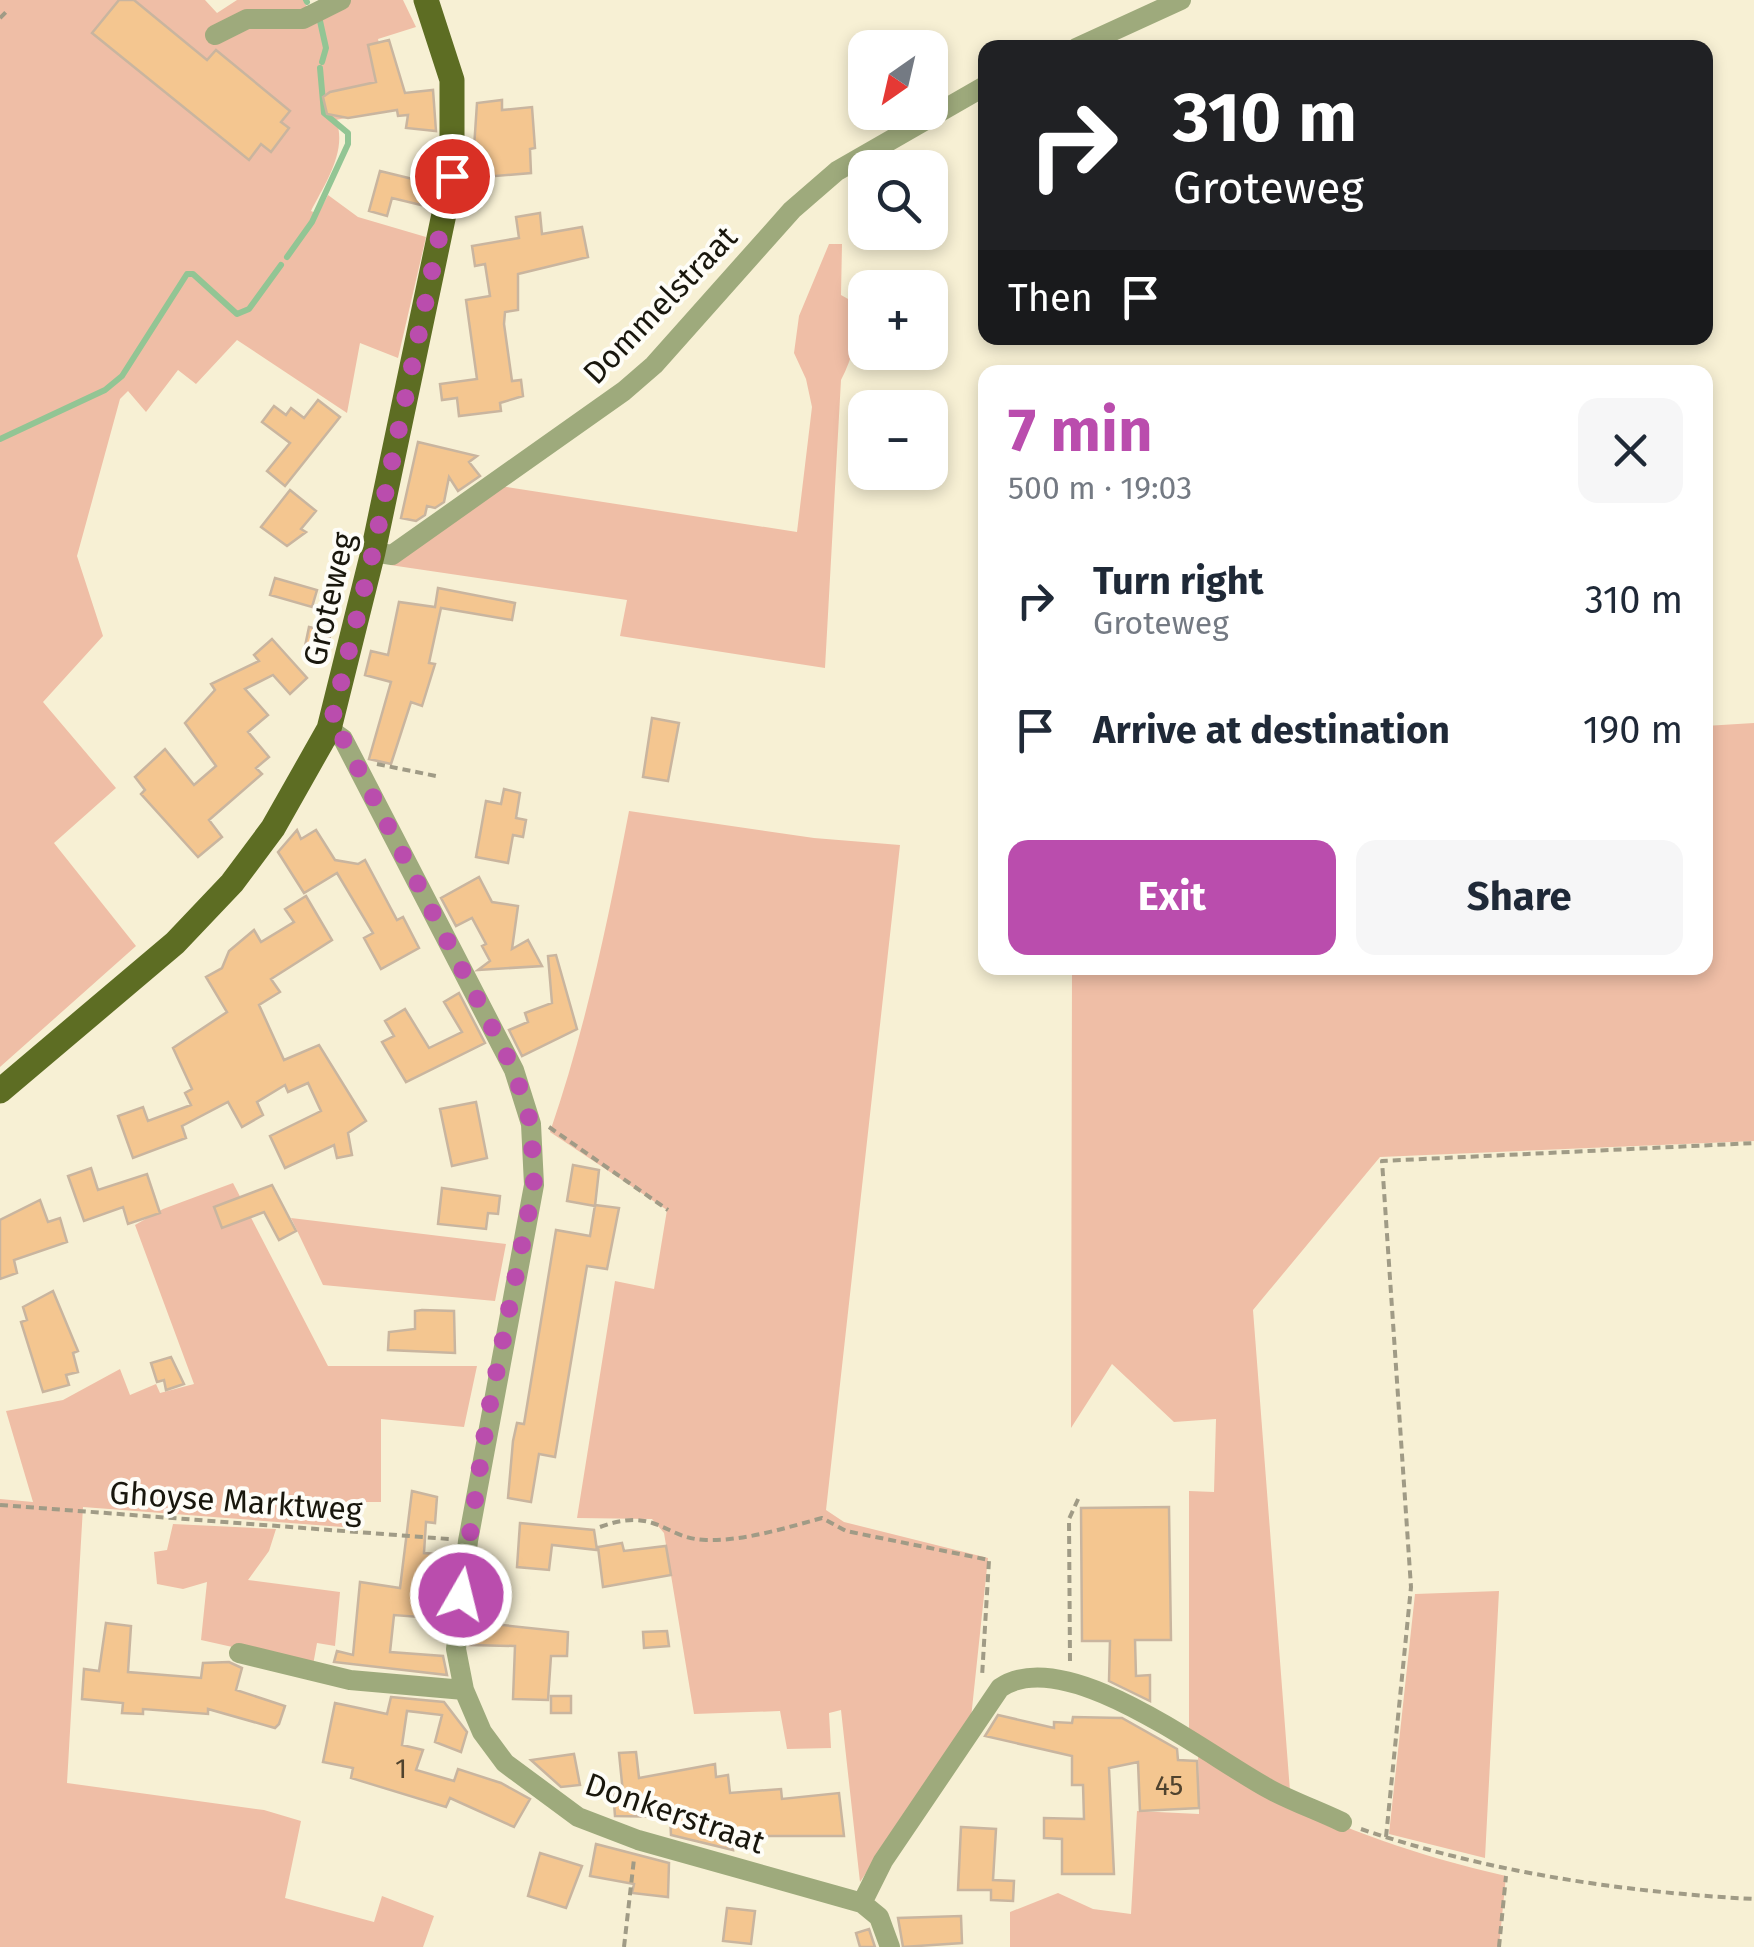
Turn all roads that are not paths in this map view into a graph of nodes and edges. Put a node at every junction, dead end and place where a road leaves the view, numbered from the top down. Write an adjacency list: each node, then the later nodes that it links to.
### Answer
1 (341, 0): 4 (street)
2 (426, 0): 7 (main road, Groteweg)
3 (1181, 0): 5 (street)
4 (215, 35)
5 (1094, 40)
6 (978, 90): 7 (street, Dommelstraat)
7 (373, 552): 8 (main road, Groteweg)
8 (330, 728): 9 (main road, Groteweg); 11 (street, Donkerstraat)
9 (0, 1090)
10 (240, 1653): 11 (street)
11 (464, 1690): 13 (street, Donkerstraat)
12 (1342, 1822): 13 (street)
13 (862, 1903): 14 (street)
14 (890, 1947)

